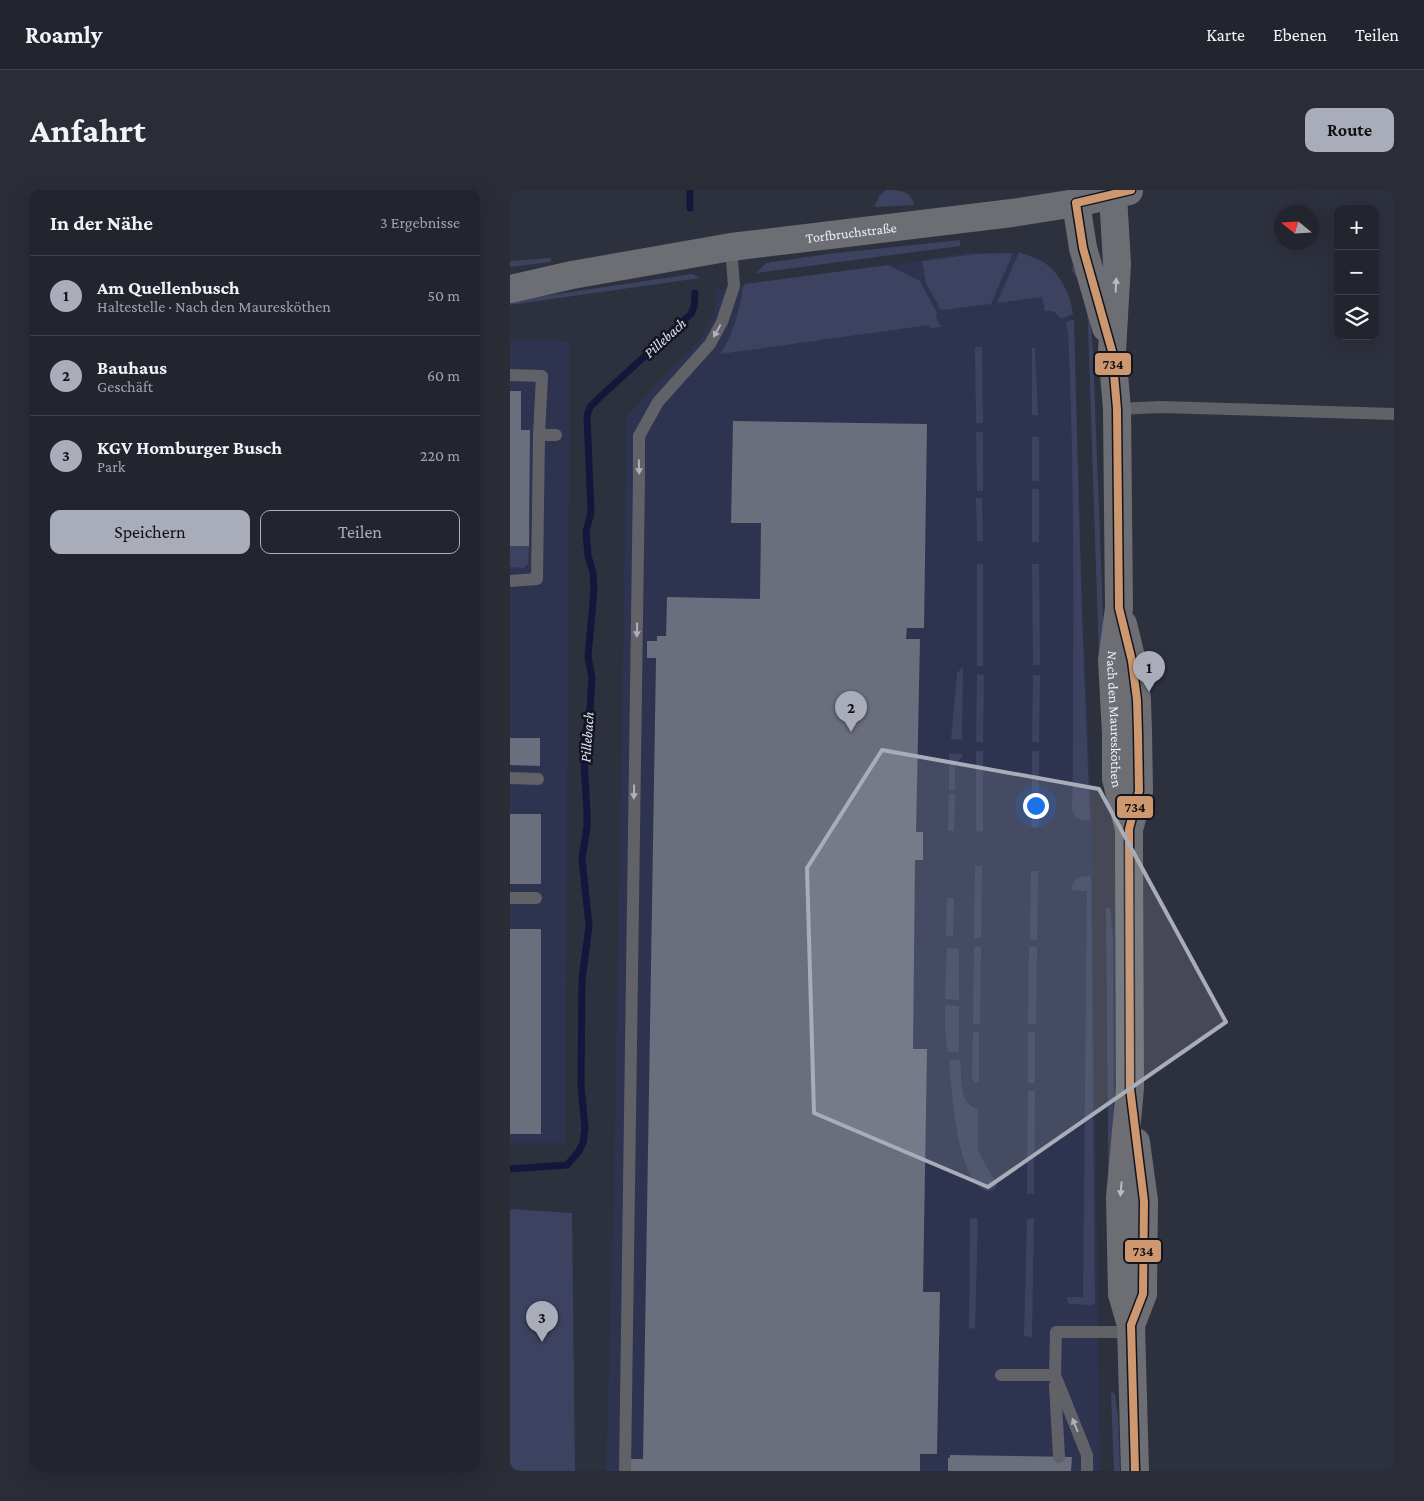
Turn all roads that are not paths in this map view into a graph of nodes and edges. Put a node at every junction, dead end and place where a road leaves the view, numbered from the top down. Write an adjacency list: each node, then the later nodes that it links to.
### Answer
1 (1122, 192): 2 (street, Torfbruchstraße); 7 (street, Nach den Mauresköthen, one-way to 1)
2 (1076, 203): 3 (street, Torfbruchstraße); 7 (street, Nach den Mauresköthen)
3 (731, 247): 4 (street, Torfbruchstraße); 22 (lane, one-way to 22)
4 (572, 275): 5 (street, Torfbruchstraße); 6 (street, Torfbruchstraße)
5 (510, 277)
6 (510, 289)
7 (1112, 351): 9 (street, Nach den Mauresköthen)
8 (510, 375): 11 (lane)
9 (1117, 409): 10 (lane); 18 (street, Nach den Mauresköthen)
10 (1394, 414)
11 (539, 435): 12 (lane); 13 (lane)
12 (556, 435)
13 (510, 581)
14 (510, 778): 15 (lane)
15 (538, 779)
16 (510, 898): 17 (lane)
17 (536, 898)
18 (1131, 1328): 20 (lane); 24 (street, Nach den Mauresköthen)
19 (1001, 1375): 20 (lane)
20 (1055, 1375): 21 (lane); 23 (lane, one-way to 20)
21 (1059, 1456)
22 (626, 1471)
23 (1087, 1471)
24 (1135, 1471)

